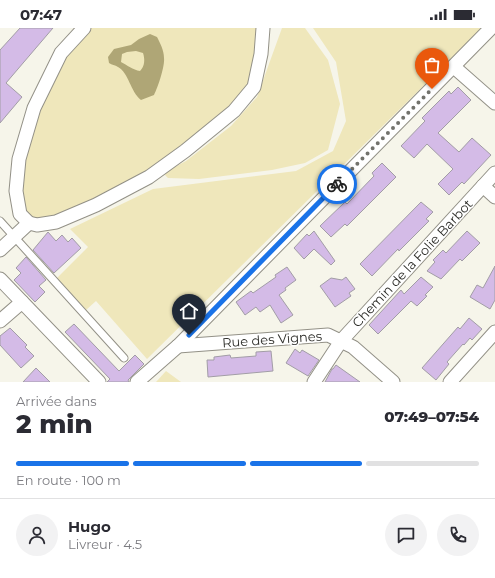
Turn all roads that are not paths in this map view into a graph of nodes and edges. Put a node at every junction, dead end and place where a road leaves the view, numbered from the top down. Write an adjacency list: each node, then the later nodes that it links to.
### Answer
1 (84, 28): 10 (street)
2 (263, 28): 10 (street)
3 (491, 28): 4 (street)
4 (454, 66): 5 (street); 18 (street)
5 (495, 104)
6 (495, 173): 7 (street, Chemin de la Folie Barbot)
7 (483, 186): 8 (street); 17 (street, Chemin de la Folie Barbot)
8 (495, 197)
9 (0, 221): 11 (lane)
10 (29, 223): 11 (street)
11 (15, 236): 12 (street); 19 (lane)
12 (0, 250)
13 (0, 279): 14 (street)
14 (22, 302): 15 (street); 20 (street)
15 (0, 322)
16 (493, 338): 24 (street)
17 (340, 341): 18 (street, Rue des Vignes); 22 (street, Rue des Vignes); 23 (street, Rue des Vignes)
18 (178, 346): 21 (street)
19 (124, 358)
20 (99, 382)
21 (138, 382)
22 (314, 382)
23 (393, 382)
24 (450, 382)

